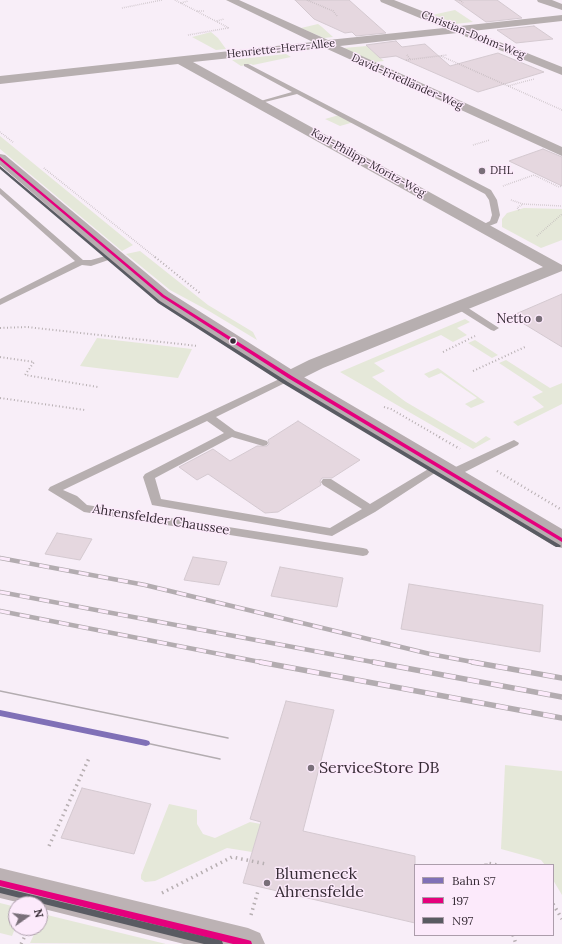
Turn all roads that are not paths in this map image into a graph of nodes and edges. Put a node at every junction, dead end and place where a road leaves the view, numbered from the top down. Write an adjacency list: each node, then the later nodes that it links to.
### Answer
1 (231, 0): 7 (street, David-Friedländer-Weg)
2 (385, 0): 6 (street, Christian-Dohm-Weg)
3 (542, 0): 4 (street)
4 (559, 4)
5 (562, 18): 6 (street, Henriette-Herz-Allee)
6 (458, 29): 7 (street, Henriette-Herz-Allee); 10 (street, Christian-Dohm-Weg)
7 (324, 44): 8 (street, Henriette-Herz-Allee); 14 (street, David-Friedländer-Weg)
8 (180, 60): 11 (street, Henriette-Herz-Allee); 13 (street, Karl-Philipp-Moritz-Weg)
9 (246, 65): 12 (lane)
10 (562, 71)
11 (0, 80)
12 (297, 92): 13 (lane); 17 (lane)
13 (258, 103): 17 (street, Karl-Philipp-Moritz-Weg)
14 (562, 152)
15 (0, 158): 18 (main road)
16 (0, 190): 19 (lane)
17 (484, 226): 21 (street, Karl-Philipp-Moritz-Weg)
18 (116, 256): 19 (lane); 23 (main road)
19 (81, 262): 20 (lane)
20 (0, 302)
21 (459, 306): 22 (lane); 23 (street)
22 (494, 328)
23 (290, 377): 24 (lane, Ahrensfelder Chaussee); 28 (main road)
24 (208, 416): 25 (lane); 32 (lane, Ahrensfelder Chaussee)
25 (231, 433): 26 (lane); 30 (lane)
26 (263, 443)
27 (514, 443): 28 (lane)
28 (445, 470): 30 (lane); 31 (main road)
29 (327, 482): 30 (lane)
30 (371, 509)
31 (562, 540)
32 (363, 552)
33 (0, 883): 34 (main road)
34 (250, 929)

